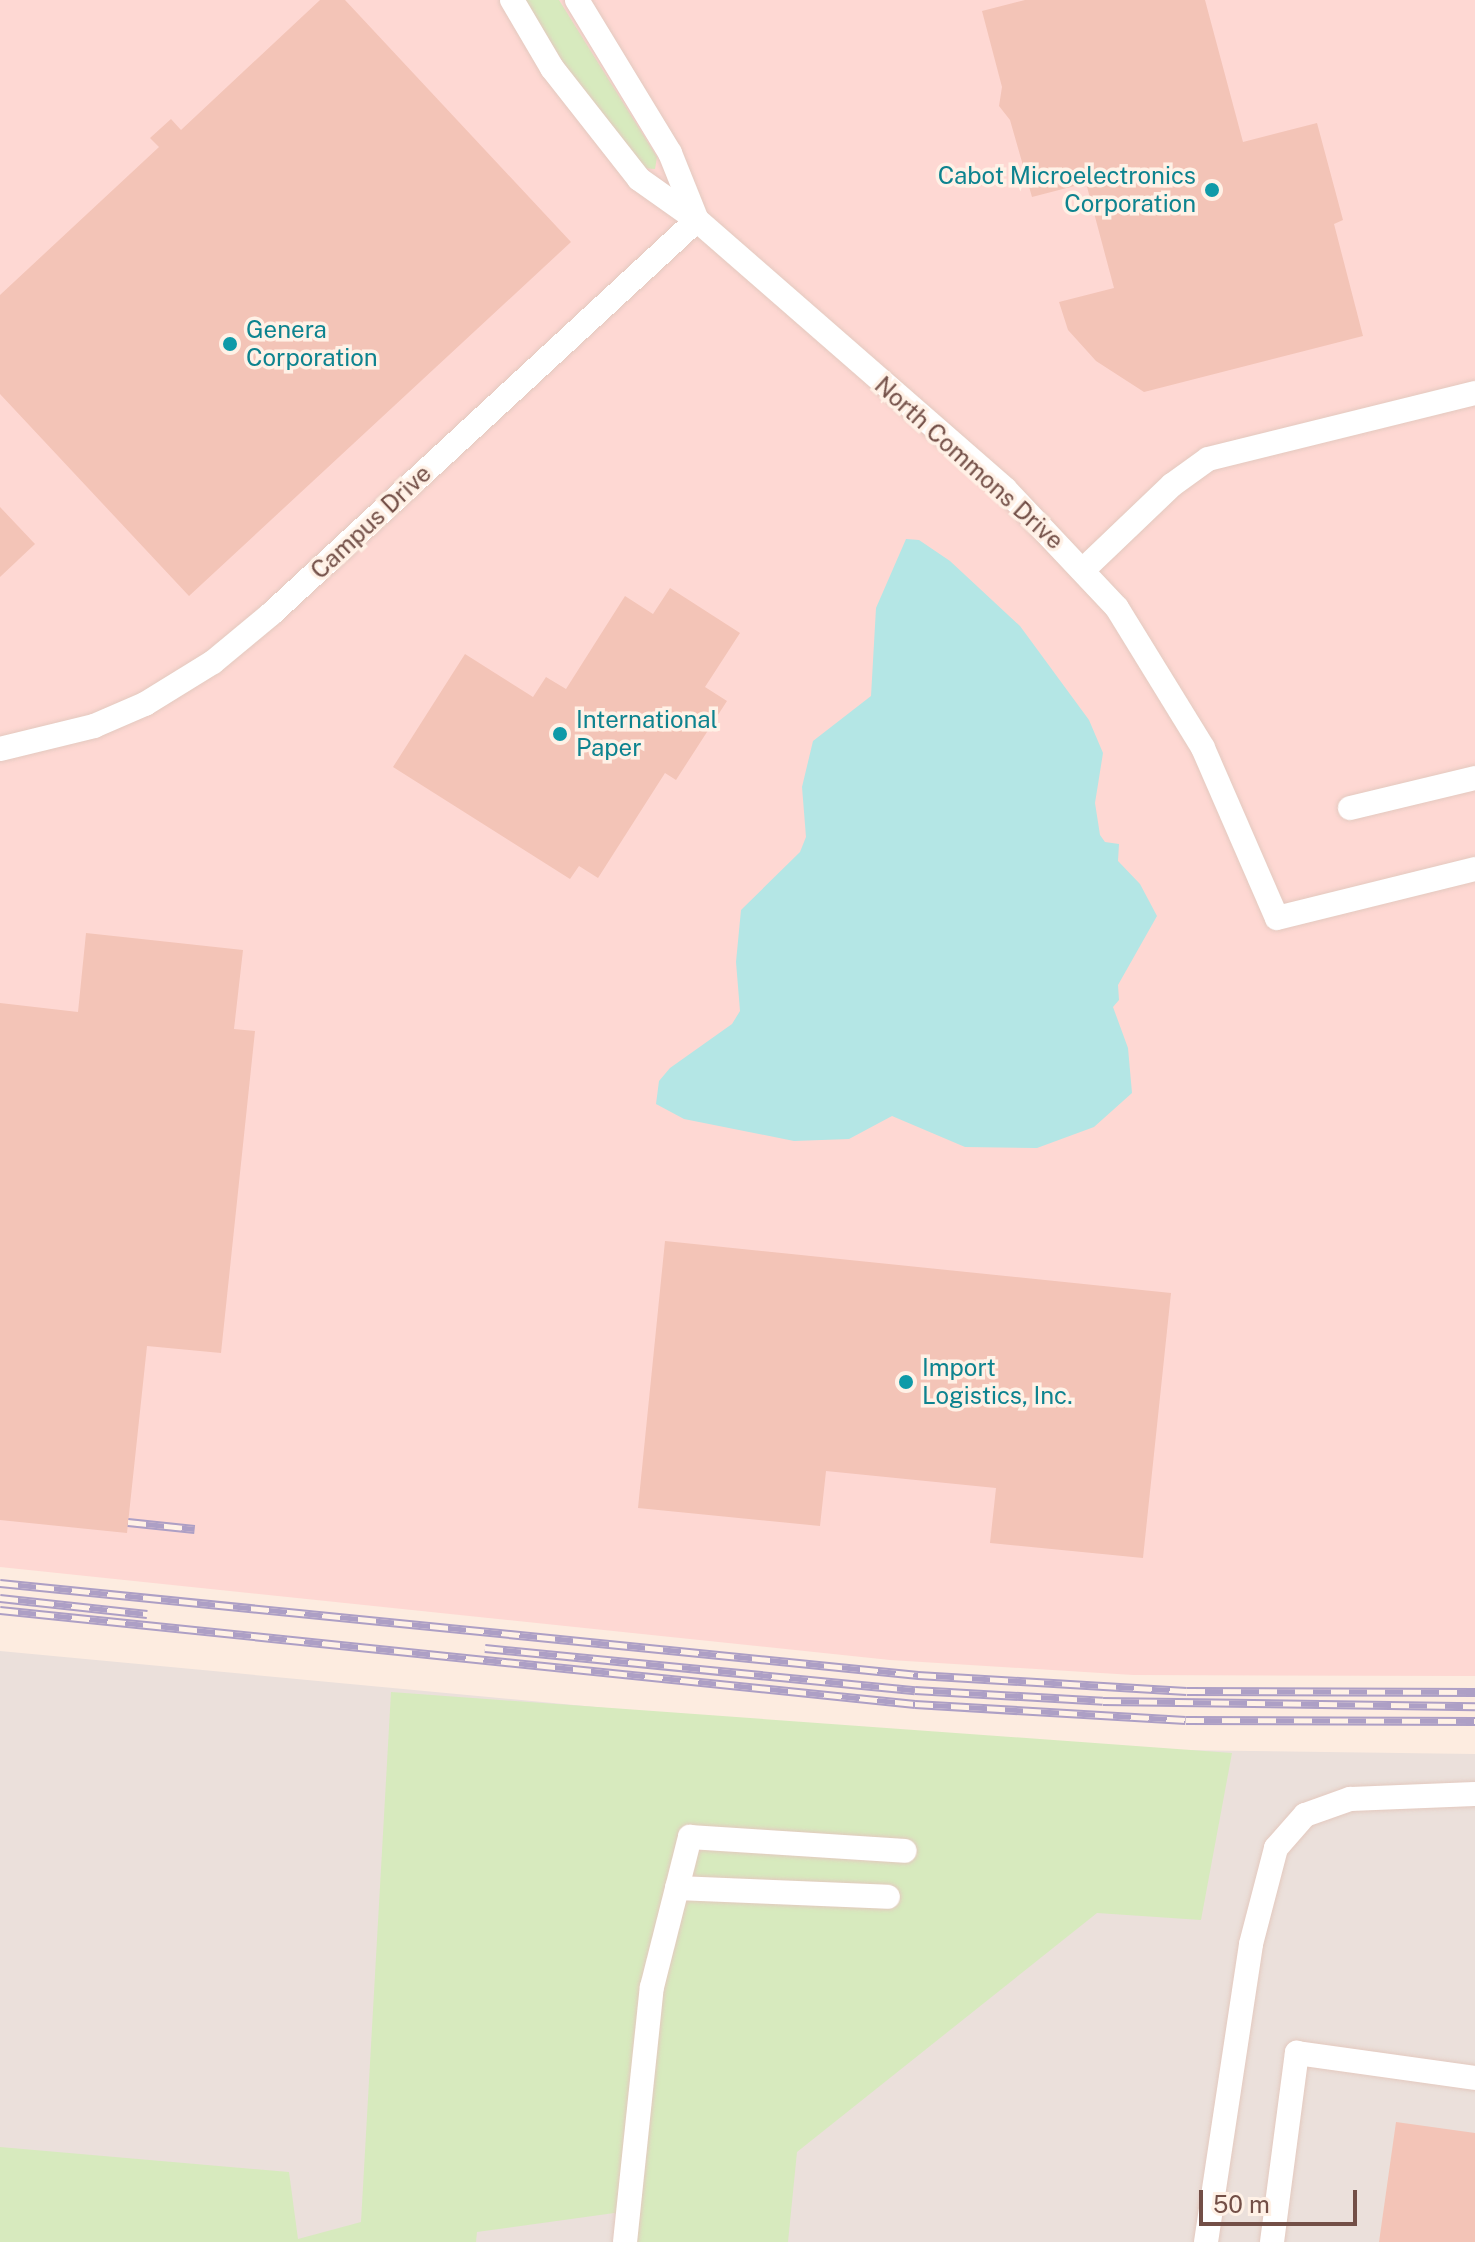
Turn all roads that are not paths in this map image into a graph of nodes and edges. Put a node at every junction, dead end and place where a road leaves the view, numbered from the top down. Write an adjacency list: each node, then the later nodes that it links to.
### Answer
1 (512, 0): 3 (street, North Commons Drive)
2 (577, 0): 3 (street)
3 (697, 220): 5 (street, North Commons Drive); 6 (street, Campus Drive)
4 (1475, 393): 5 (street)
5 (1083, 570): 9 (street, North Commons Drive)
6 (0, 749)
7 (1475, 778): 8 (street)
8 (1350, 808)
9 (1475, 869)
10 (1475, 1794): 16 (street)
11 (905, 1851): 12 (street)
12 (677, 1888): 13 (street); 15 (street)
13 (888, 1897)
14 (1475, 2078): 17 (street)
15 (625, 2242)
16 (1206, 2242)
17 (1272, 2242)

